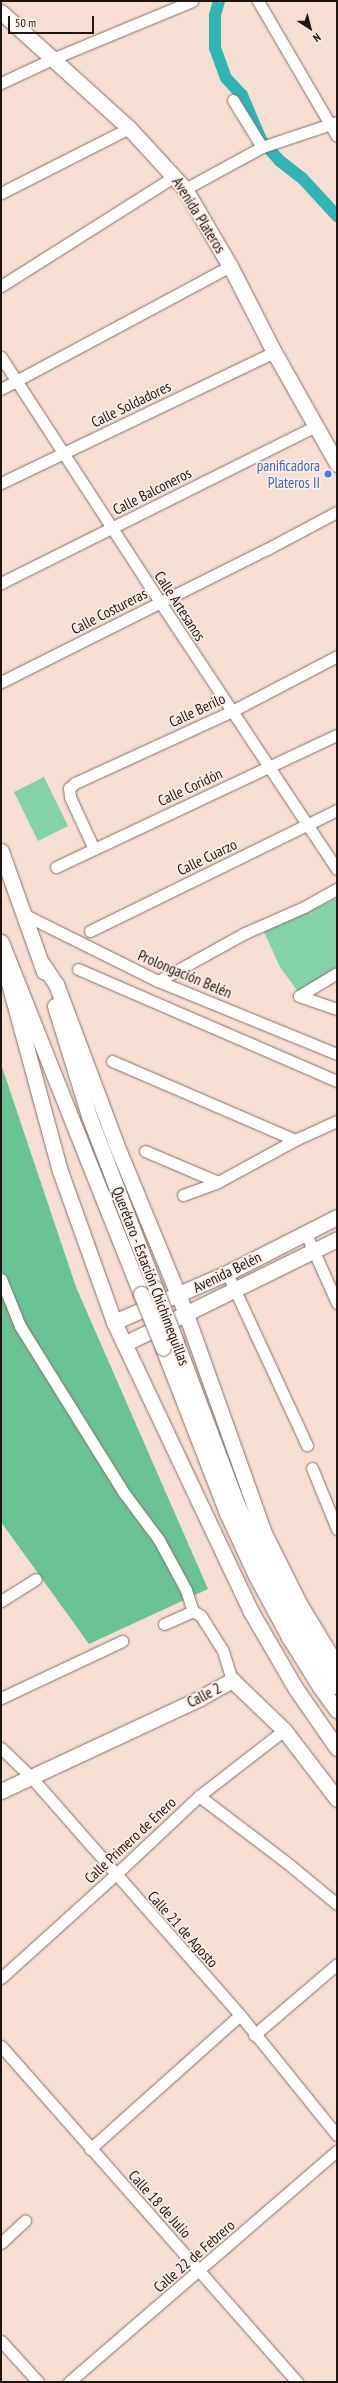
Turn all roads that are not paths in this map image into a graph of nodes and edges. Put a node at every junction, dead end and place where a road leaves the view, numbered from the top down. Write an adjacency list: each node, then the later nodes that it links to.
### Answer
1 (192, 1): 4 (street)
2 (258, 1): 7 (street)
3 (1, 12): 4 (street, Avenida Plateros)
4 (52, 59): 5 (street); 8 (street, Avenida Plateros)
5 (1, 83)
6 (233, 100): 10 (street)
7 (333, 124): 9 (street); 10 (street)
8 (129, 128): 11 (street, Avenida Plateros); 13 (street)
9 (337, 136)
10 (262, 147): 12 (street)
11 (175, 176): 12 (street, Avenida Plateros); 15 (street)
12 (185, 188): 14 (street, Avenida Plateros)
13 (1, 192)
14 (230, 266): 16 (street, Avenida Plateros); 18 (street)
15 (1, 286)
16 (274, 352): 20 (street, Avenida Plateros); 21 (street, Calle Soldadores)
17 (1, 357): 18 (street, Calle Artesanos)
18 (16, 382): 19 (street); 21 (street, Calle Artesanos)
19 (1, 389)
20 (316, 426): 22 (street, Avenida Plateros); 25 (street, Calle Balconeros)
21 (63, 453): 23 (street, Calle Soldadores); 25 (street, Calle Artesanos)
22 (337, 464)
23 (1, 483)
24 (337, 512): 27 (street, Calle Costureras)
25 (112, 528): 26 (street, Calle Balconeros); 27 (street, Calle Artesanos)
26 (1, 583)
27 (160, 602): 29 (street, Calle Costureras); 30 (street, Calle Artesanos)
28 (337, 656): 30 (street, Calle Berilo)
29 (1, 682)
30 (232, 711): 32 (street, Calle Artesanos); 35 (street, Calle Berilo)
31 (337, 735): 32 (street, Calle Coridón)
32 (271, 767): 34 (street, Calle Artesanos); 35 (street, Calle Coridón)
33 (337, 810): 34 (street, Calle Cuarzo)
34 (309, 824): 38 (street, Calle Artesanos); 41 (street, Calle Cuarzo)
35 (94, 849): 37 (street, Calle Coridón)
36 (1, 851): 40 (street, Querétaro - Estación Chichimequillas)
37 (56, 867)
38 (337, 869)
39 (337, 889): 47 (street)
40 (25, 915): 44 (street, Querétaro - Estación Chichimequillas); 47 (street, Prolongación Belén)
41 (90, 931)
42 (1, 942): 69 (street, Querétaro - Estación Chichimequillas, bridge)
43 (1, 954): 67 (street)
44 (42, 962): 64 (street); 69 (street, Querétaro - Estación Chichimequillas, bridge)
45 (78, 969): 51 (street)
46 (337, 973): 48 (street)
47 (158, 981): 49 (street, Prolongación Belén)
48 (337, 1009)
49 (337, 1054)
50 (112, 1060): 53 (street)
51 (337, 1081)
52 (337, 1120): 53 (street)
53 (296, 1140): 55 (street)
54 (145, 1151): 55 (street)
55 (218, 1182): 56 (street)
56 (184, 1195)
57 (337, 1217): 58 (street, Avenida Belén)
58 (306, 1234): 60 (street); 61 (street, Avenida Belén)
59 (337, 1239): 60 (street, Avenida Belén)
60 (314, 1250): 63 (street, Avenida Belén); 65 (street)
61 (227, 1273): 63 (street); 64 (street, Avenida Belén)
62 (1, 1279): 75 (street)
63 (235, 1290): 66 (street, Avenida Belén); 70 (street)
64 (178, 1295): 66 (street); 67 (street, Avenida Belén)
65 (337, 1303)
66 (186, 1314): 68 (street, Avenida Belén); 78 (street)
67 (114, 1322): 68 (street)
68 (124, 1344): 85 (street)
69 (170, 1345): 80 (street, Querétaro - Estación Chichimequillas); 82 (street, Querétaro - Estación Chichimequillas)
70 (307, 1445)
71 (312, 1468): 72 (street)
72 (337, 1529)
73 (36, 1579): 74 (street)
74 (1, 1601)
75 (193, 1611): 76 (street); 79 (street)
76 (164, 1624)
77 (122, 1641): 81 (street)
78 (337, 1666)
79 (232, 1680): 83 (street, Calle 2); 86 (street, Calle 2)
80 (337, 1686)
81 (1, 1698)
82 (337, 1710)
83 (284, 1730): 88 (street, Calle Primero de Enero); 89 (street, Calle 2)
84 (1, 1748): 86 (street, Calle 21 de Agosto)
85 (337, 1748)
86 (31, 1777): 87 (street, Calle 2); 90 (street, Calle 21 de Agosto)
87 (1, 1791)
88 (199, 1796): 90 (street, Calle Primero de Enero); 91 (street)
89 (337, 1800)
90 (115, 1875): 93 (street, Calle Primero de Enero); 94 (street, Calle 21 de Agosto)
91 (337, 1904)
92 (337, 1964): 95 (street)
93 (1, 1978)
94 (240, 2015): 95 (street, Calle 21 de Agosto); 98 (street)
95 (254, 2035): 97 (street, Calle 21 de Agosto)
96 (1, 2046): 98 (street, Calle 18 de Julio)
97 (337, 2135)
98 (90, 2148): 102 (street, Calle 18 de Julio)
99 (337, 2151): 102 (street, Calle 22 de Febrero)
100 (25, 2221): 101 (street)
101 (1, 2243)
102 (200, 2272): 105 (street, Calle 22 de Febrero); 106 (street, Calle 18 de Julio)
103 (1, 2340): 104 (street)
104 (38, 2382)
105 (69, 2382)
106 (297, 2382)

